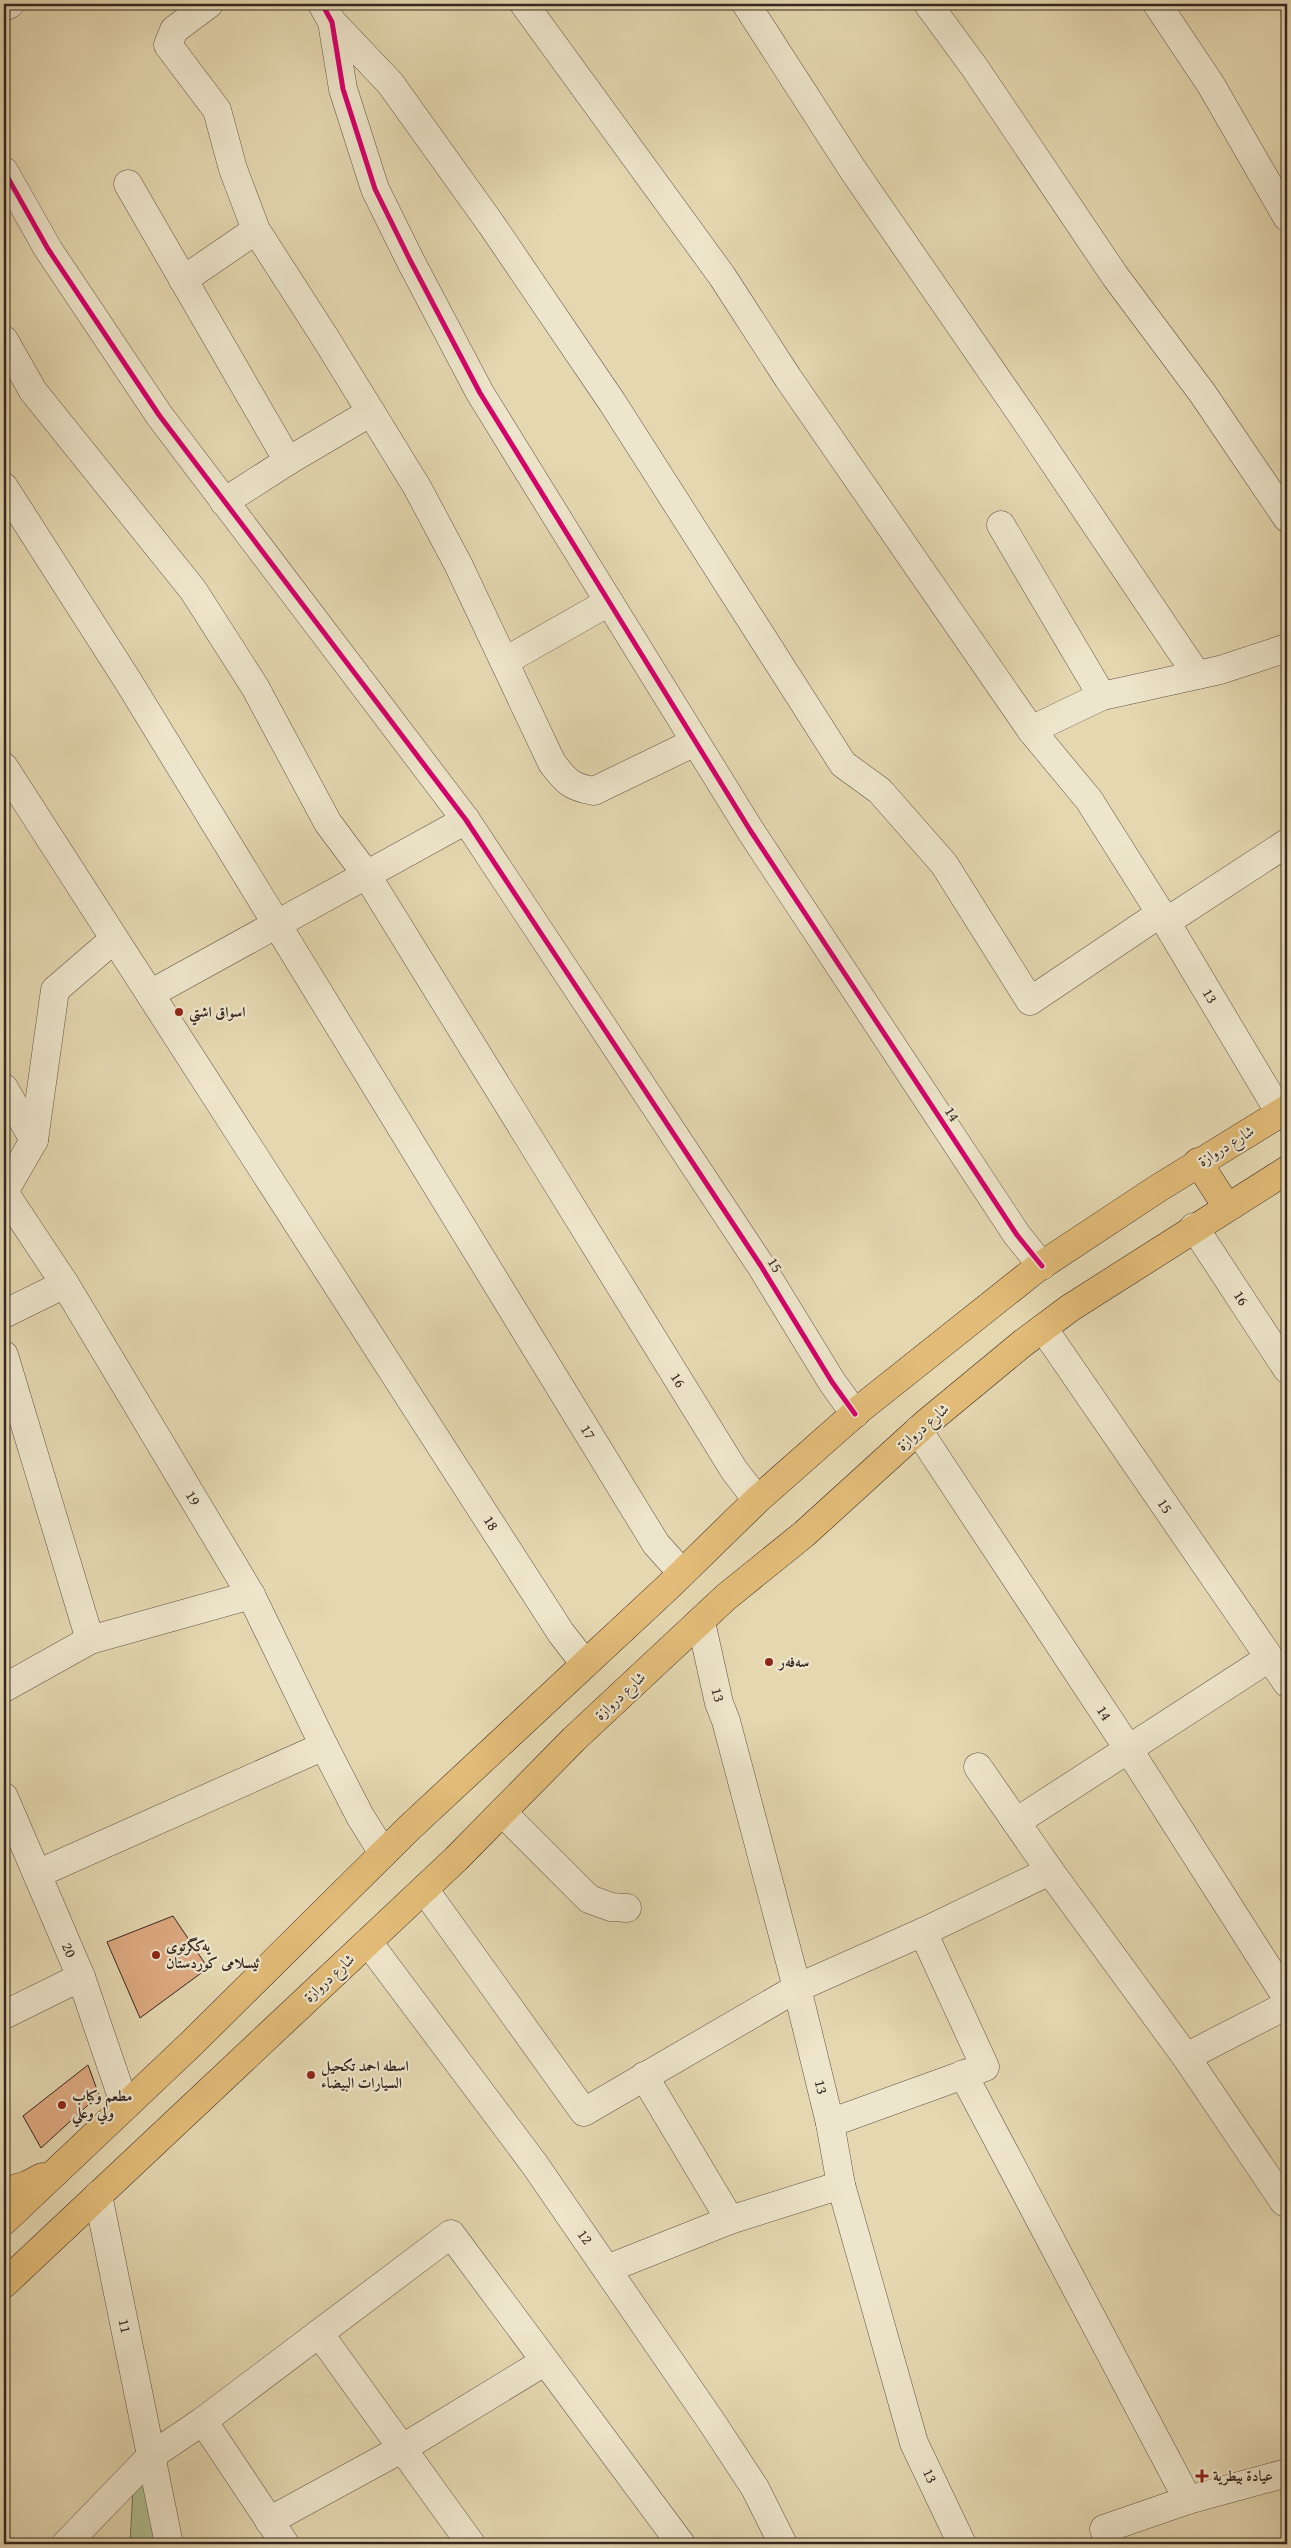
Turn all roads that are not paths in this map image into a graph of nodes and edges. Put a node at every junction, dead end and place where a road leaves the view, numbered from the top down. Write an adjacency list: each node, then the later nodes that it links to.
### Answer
1 (10, 4): 7 (street)
2 (209, 4): 12 (street)
3 (524, 4): 26 (street, 13)
4 (746, 4): 24 (street)
5 (928, 4): 19 (street)
6 (1157, 4): 11 (street)
7 (4, 7)
8 (327, 13): 21 (street, 14); 32 (street)
9 (4, 171): 18 (street, 15)
10 (128, 184): 13 (street)
11 (1287, 217)
12 (256, 230): 13 (street); 15 (street)
13 (183, 280): 16 (street)
14 (4, 340): 31 (street, 16)
15 (371, 412): 16 (street); 23 (street)
16 (288, 461): 18 (street)
17 (4, 489): 33 (street, 17)
18 (224, 502): 29 (street, 15)
19 (1287, 518)
20 (1001, 525): 25 (street)
21 (609, 602): 23 (street); 27 (street, 14)
22 (1287, 648): 24 (street)
23 (505, 661): 27 (street)
24 (1197, 675): 25 (street)
25 (1102, 696): 26 (street)
26 (1031, 730): 32 (street, 13)
27 (695, 742): 44 (street, 14)
28 (4, 767): 34 (street, 18)
29 (466, 820): 31 (street); 50 (street, 15)
30 (1287, 843): 32 (street)
31 (366, 874): 33 (street); 52 (street, 16)
32 (1164, 917): 37 (street, 13)
33 (276, 923): 35 (street); 53 (street, 17)
34 (114, 940): 35 (street, 18); 38 (street)
35 (150, 994): 58 (street, 18)
36 (4, 1088): 38 (street)
37 (1284, 1111): 39 (main road, شارع دروازة)
38 (34, 1140): 41 (street)
39 (1198, 1162): 42 (main road); 44 (main road, شارع دروازة)
40 (1287, 1170): 42 (main road, شارع دروازة)
41 (4, 1192): 45 (street, 19)
42 (1227, 1207): 43 (main road, شارع دروازة)
43 (1194, 1227): 47 (main road, شارع دروازة); 49 (street, 16)
44 (1042, 1266): 50 (main road, شارع دروازة)
45 (65, 1284): 46 (street); 54 (street, 19)
46 (4, 1314)
47 (1043, 1328): 51 (main road, شارع دروازة); 57 (street, 15)
48 (4, 1355): 56 (street)
49 (1287, 1368)
50 (855, 1414): 52 (main road, شارع دروازة)
51 (918, 1430): 55 (main road, شارع دروازة); 62 (street, 14)
52 (757, 1500): 53 (main road, شارع دروازة)
53 (682, 1573): 58 (main road, شارع دروازة)
54 (251, 1595): 56 (street); 61 (street, 19)
55 (700, 1622): 65 (main road, شارع دروازة); 75 (street, 13)
56 (90, 1640): 60 (street)
57 (1269, 1658): 59 (street, 15); 62 (street)
58 (585, 1664): 67 (main road, شارع دروازة)
59 (1287, 1683)
60 (4, 1688)
61 (324, 1746): 67 (street, 19); 69 (street)
62 (1129, 1750): 66 (street); 76 (street, 14)
63 (978, 1766): 66 (street)
64 (4, 1797): 69 (street, 20)
65 (502, 1812): 70 (main road, شارع دروازة); 71 (street)
66 (1016, 1822): 68 (street)
67 (383, 1853): 82 (main road, شارع دروازة)
68 (1050, 1871): 72 (street); 79 (street)
69 (37, 1874): 74 (street, 20)
70 (424, 1889): 73 (main road, شارع دروازة); 81 (street)
71 (627, 1908)
72 (923, 1932): 75 (street); 80 (street)
73 (368, 1942): 87 (main road, شارع دروازة); 91 (street, 12)
74 (81, 1977): 78 (street); 82 (street, 20)
75 (798, 1988): 81 (street); 83 (street, 13)
76 (1287, 1998)
77 (1287, 2005): 79 (street)
78 (4, 2015)
79 (1186, 2057): 88 (street)
80 (963, 2074): 83 (street); 99 (street)
81 (644, 2076): 89 (street)
82 (125, 2106): 84 (main road, شارع دروازة)
83 (830, 2123): 85 (street, 13)
84 (63, 2165): 86 (main road); 90 (main road, شارع دروازة)
85 (841, 2185): 89 (street); 107 (street, 13)
86 (4, 2192)
87 (98, 2195): 92 (main road, شارع دروازة); 97 (street, 11)
88 (1287, 2201)
89 (730, 2220): 91 (street)
90 (4, 2221)
91 (607, 2268): 106 (street, 12)
92 (4, 2284)
93 (319, 2333): 94 (street); 95 (street); 96 (street)
94 (544, 2362): 96 (street); 105 (street)
95 (203, 2420): 97 (street); 100 (street)
96 (403, 2448): 100 (street); 104 (street)
97 (152, 2456): 101 (street); 102 (street, 11)
98 (1287, 2473): 99 (street)
99 (1188, 2500): 108 (street)
100 (269, 2522): 103 (street)
101 (66, 2544)
102 (169, 2544)
103 (284, 2544)
104 (471, 2544)
105 (681, 2544)
106 (783, 2544)
107 (962, 2544)
108 (1110, 2544)

